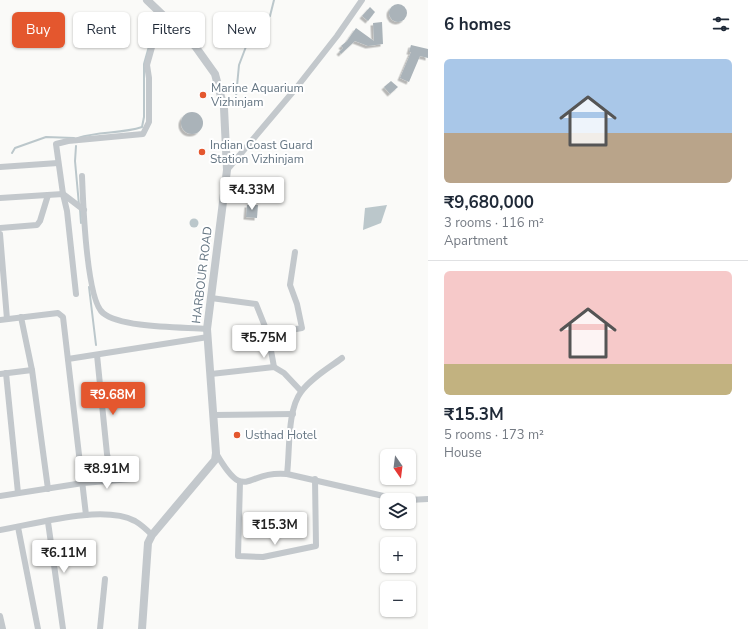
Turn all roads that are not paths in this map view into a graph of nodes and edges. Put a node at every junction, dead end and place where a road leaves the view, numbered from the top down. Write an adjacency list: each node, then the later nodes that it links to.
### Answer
1 (147, 0): 3 (street, HARBOUR ROAD)
2 (362, 0): 8 (street)
3 (159, 12)
4 (152, 48): 6 (street)
5 (196, 48): 8 (street, HARBOUR ROAD)
6 (58, 163): 7 (street); 10 (street)
7 (0, 167)
8 (227, 170): 18 (street, HARBOUR ROAD)
9 (82, 176): 13 (street)
10 (63, 194): 11 (street); 13 (street); 17 (street)
11 (48, 195): 12 (street); 14 (street)
12 (0, 198)
13 (84, 210): 22 (street)
14 (0, 228)
15 (0, 234): 20 (street)
16 (295, 252): 23 (street)
17 (76, 294)
18 (211, 298): 22 (street, HARBOUR ROAD); 23 (street)
19 (21, 317): 20 (street); 26 (street); 28 (street)
20 (7, 319): 21 (street)
21 (0, 320)
22 (208, 333): 24 (street); 30 (street, HARBOUR ROAD)
23 (268, 334): 27 (street)
24 (97, 355): 26 (street); 38 (street)
25 (342, 358): 31 (street)
26 (68, 360): 40 (street)
27 (274, 368): 30 (street); 31 (street)
28 (32, 370): 29 (street); 41 (street)
29 (3, 374): 42 (street)
30 (211, 374): 33 (street, HARBOUR ROAD)
31 (301, 391): 32 (street)
32 (293, 414): 33 (street); 35 (street)
33 (214, 415): 34 (street, HARBOUR ROAD)
34 (216, 453): 39 (street); 51 (street)
35 (287, 474): 37 (street); 39 (street)
36 (131, 479): 38 (street)
37 (314, 479): 39 (street); 43 (street)
38 (113, 480): 40 (street)
39 (240, 482)
40 (82, 483): 41 (street); 47 (street)
41 (48, 488): 42 (street)
42 (18, 493): 44 (street)
43 (380, 495)
44 (0, 496)
45 (428, 499): 46 (street)
46 (416, 500)
47 (86, 515): 48 (street); 51 (street)
48 (48, 522): 49 (street); 56 (street)
49 (18, 527): 50 (street); 55 (street)
50 (0, 530)
51 (152, 535): 58 (street)
52 (105, 579): 57 (street)
53 (0, 616): 54 (street)
54 (3, 629)
55 (38, 629)
56 (63, 629)
57 (100, 629)
58 (142, 629)

